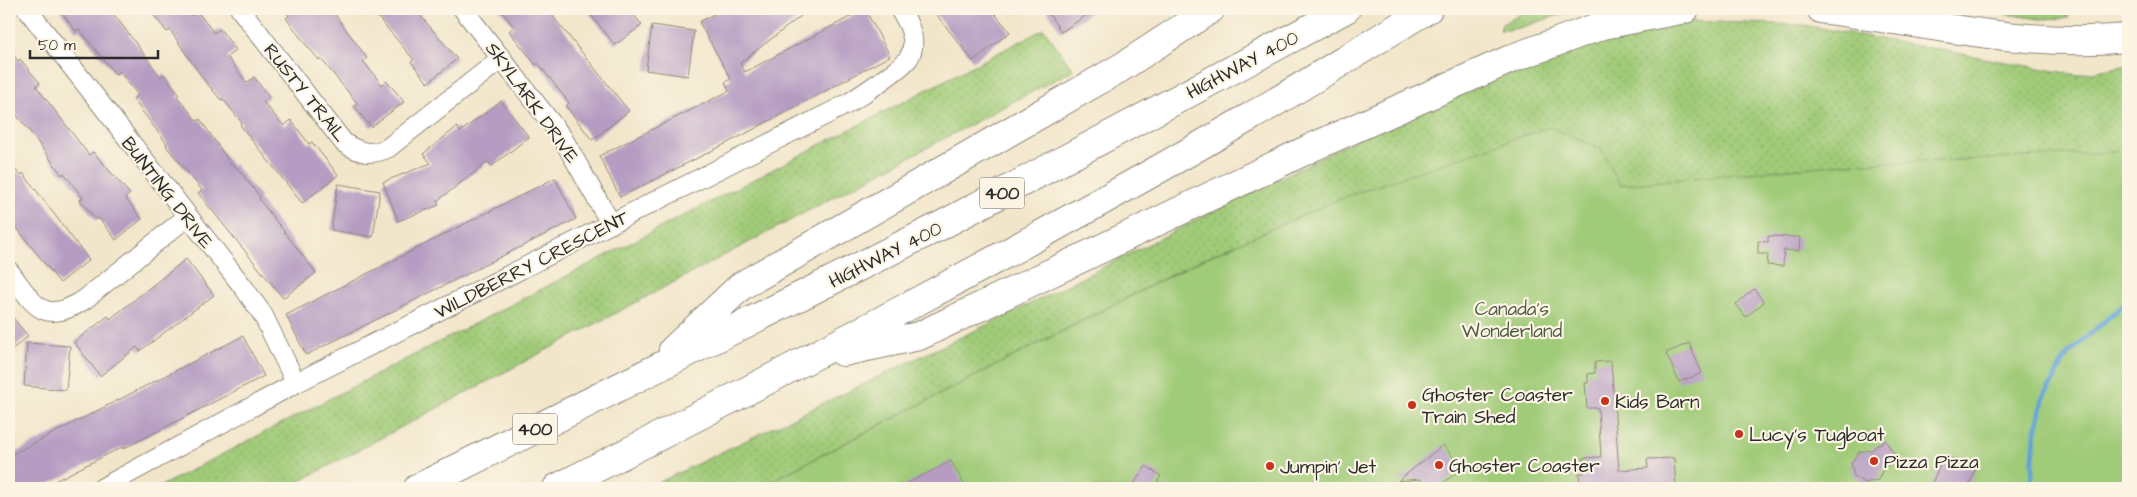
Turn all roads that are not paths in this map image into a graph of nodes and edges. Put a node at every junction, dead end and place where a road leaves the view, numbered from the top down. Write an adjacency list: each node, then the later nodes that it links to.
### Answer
1 (27, 9): 12 (street, BUNTING DRIVE)
2 (240, 9): 11 (street, RUSTY TRAIL)
3 (464, 9): 11 (street, SKYLARK DRIVE)
4 (899, 9): 13 (street, WILDBERRY CRESCENT)
5 (1211, 9): 16 (highway)
6 (1346, 9): 16 (highway, HIGHWAY 400 / 400)
7 (1428, 9): 15 (highway)
8 (1685, 9): 15 (highway)
9 (1821, 9): 10 (highway)
10 (2128, 38)
11 (502, 58): 13 (street, SKYLARK DRIVE)
12 (187, 218): 14 (street); 17 (street, BUNTING DRIVE)
13 (611, 224): 17 (street, WILDBERRY CRESCENT)
14 (9, 271)
15 (812, 358): 20 (highway)
16 (653, 369): 19 (highway, HIGHWAY 400 / 400)
17 (296, 383): 18 (street, WILDBERRY CRESCENT)
18 (102, 488)
19 (418, 488)
20 (557, 488)

